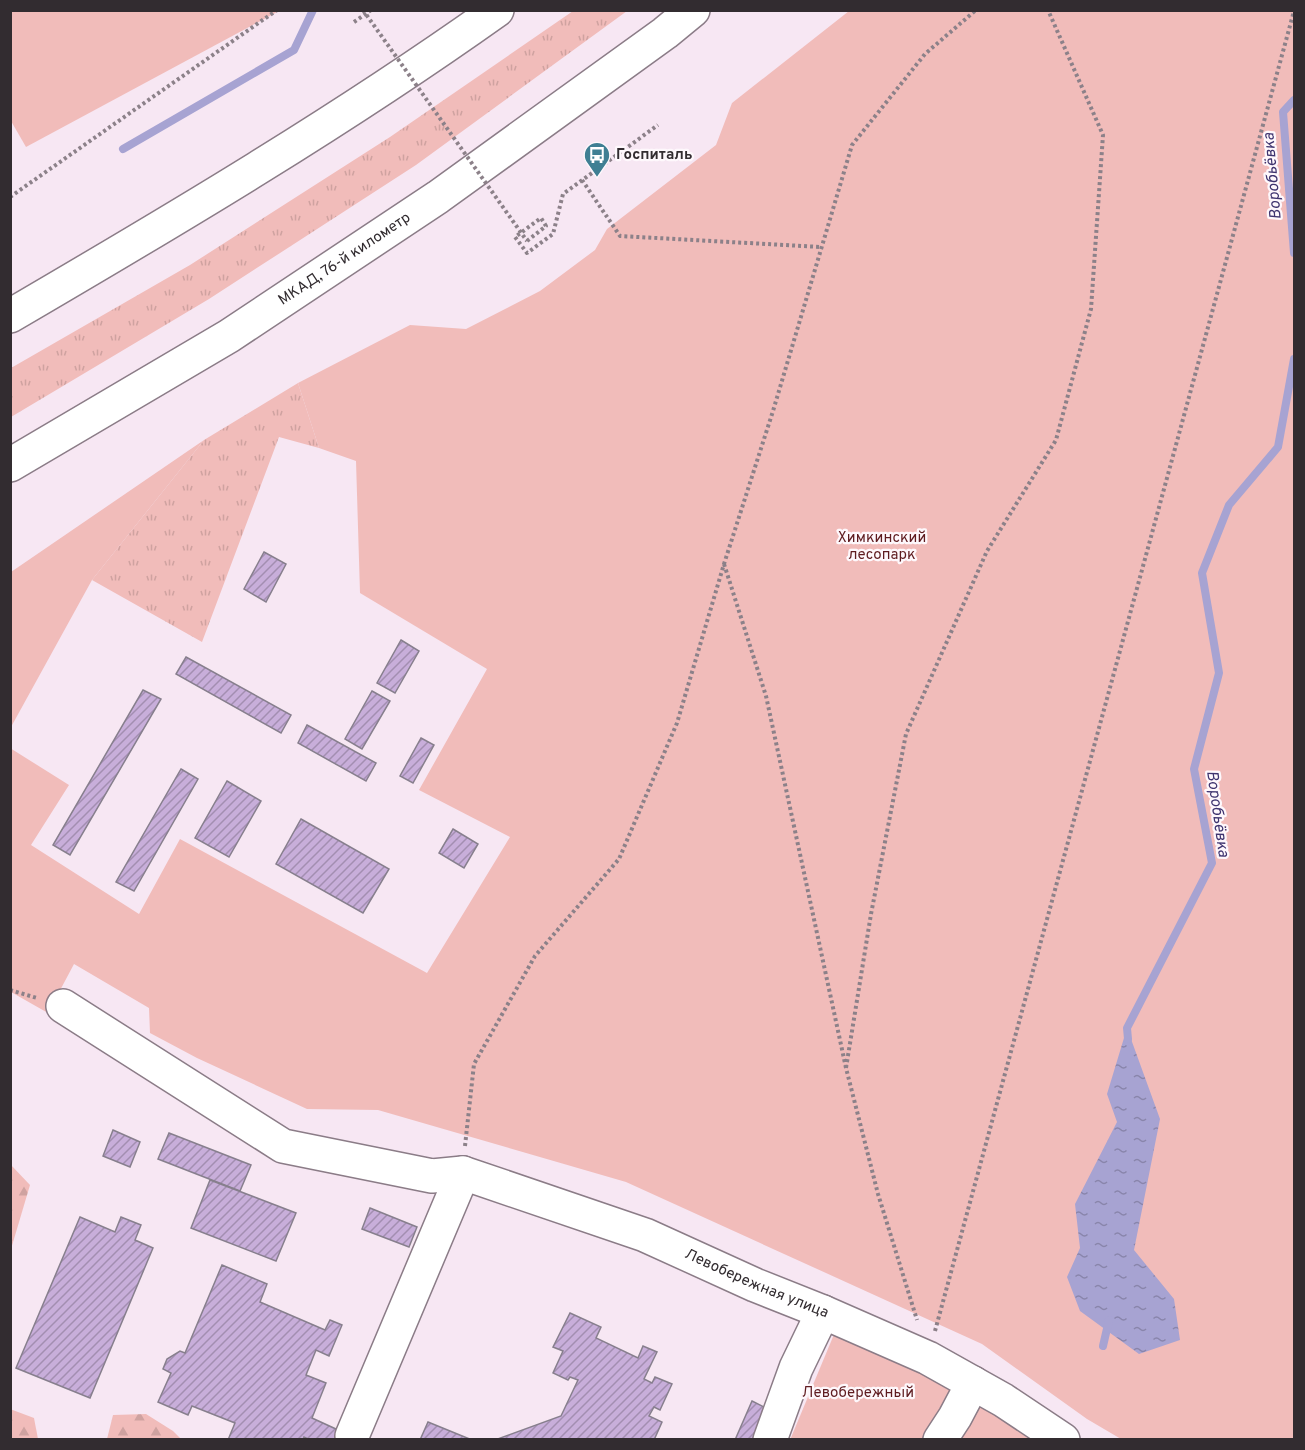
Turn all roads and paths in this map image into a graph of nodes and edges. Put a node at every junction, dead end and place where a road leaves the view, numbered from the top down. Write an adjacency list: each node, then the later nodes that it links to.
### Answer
1 (278, 10): 12 (path)
2 (363, 10): 11 (path, bridge)
3 (370, 10): 9 (path)
4 (497, 10): 14 (main road)
5 (693, 10): 15 (main road, МКАД, 76-й километр)
6 (976, 10): 13 (path)
7 (1048, 10): 18 (path)
8 (1294, 11): 21 (path)
9 (354, 22)
10 (658, 125): 11 (path)
11 (582, 180): 13 (path)
12 (10, 196)
13 (821, 247): 16 (path)
14 (10, 316)
15 (10, 465)
16 (724, 564): 18 (path); 19 (path)
17 (63, 1006): 19 (main road, Левобережная улица)
18 (846, 1068): 21 (path)
19 (447, 1175): 20 (main road, Левобережная улица); 23 (main road)
20 (823, 1312): 21 (main road, Левобережная улица); 24 (main road)
21 (928, 1358): 22 (main road, Левобережная улица)
22 (973, 1383): 25 (main road); 26 (main road, Левобережная улица)
23 (352, 1436)
24 (770, 1440)
25 (940, 1440)
26 (1062, 1440)

